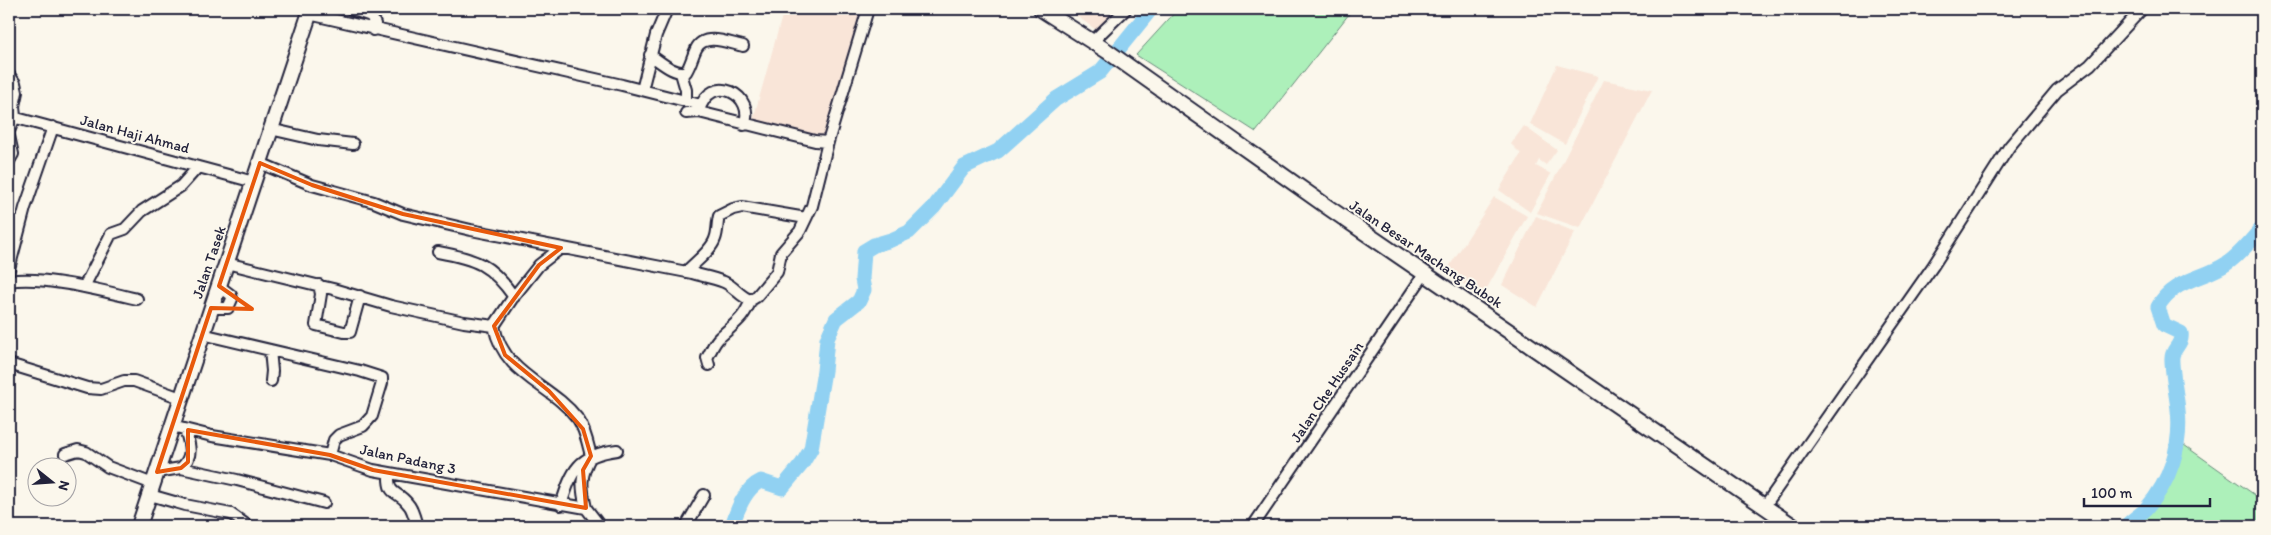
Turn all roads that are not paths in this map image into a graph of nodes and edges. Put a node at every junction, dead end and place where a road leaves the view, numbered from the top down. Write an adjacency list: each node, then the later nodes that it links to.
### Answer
1 (351, 9): 8 (street)
2 (667, 9): 11 (street)
3 (868, 9): 24 (street)
4 (1041, 9): 9 (main road, Jalan Besar Machang Bubok)
5 (1126, 9): 9 (street)
6 (2142, 9): 64 (street)
7 (310, 11): 8 (street); 21 (main road, Jalan Tasek)
8 (373, 30): 14 (street)
9 (1093, 41): 38 (main road, Jalan Besar Machang Bubok)
10 (744, 46): 12 (street)
11 (650, 55): 12 (street); 14 (street)
12 (680, 73): 15 (street)
13 (9, 75): 18 (street)
14 (642, 90): 15 (street)
15 (686, 101): 16 (street)
16 (700, 108): 17 (street); 19 (street); 19 (street)
17 (686, 112)
18 (12, 116): 20 (street, Jalan Haji Ahmad); 22 (street)
19 (745, 124): 24 (street)
20 (53, 127): 28 (street, Jalan Haji Ahmad); 32 (street)
21 (270, 130): 25 (street); 27 (main road, Jalan Tasek)
22 (9, 131)
23 (9, 136): 26 (street)
24 (828, 142): 30 (street)
25 (353, 144)
26 (9, 162)
27 (260, 163): 29 (main road, Jalan Tasek); 33 (street)
28 (198, 167): 29 (street, Jalan Haji Ahmad); 41 (street)
29 (254, 182): 35 (main road, Jalan Tasek)
30 (806, 218): 37 (street); 45 (street)
31 (9, 220): 32 (street)
32 (21, 222): 36 (street)
33 (561, 248): 37 (street); 43 (street)
34 (438, 252): 43 (street)
35 (226, 263): 40 (street); 47 (main road, Jalan Tasek)
36 (9, 269)
37 (686, 272): 45 (street)
38 (1424, 273): 64 (main road, Jalan Besar Machang Bubok); 71 (street, Jalan Che Hussain)
39 (9, 281): 41 (street)
40 (319, 285): 42 (street); 42 (street)
41 (84, 287): 44 (street)
42 (360, 296): 46 (street)
43 (514, 296): 46 (street)
44 (137, 299)
45 (751, 300): 50 (street)
46 (494, 326): 57 (street)
47 (202, 334): 48 (street); 52 (main road, Jalan Tasek)
48 (270, 350): 51 (street); 56 (street)
49 (9, 364): 52 (street)
50 (709, 365)
51 (270, 381)
52 (181, 398): 53 (main road, Jalan Tasek)
53 (178, 428): 56 (street, Jalan Padang 3); 58 (street); 60 (main road, Jalan Tasek)
54 (617, 450): 57 (street)
55 (64, 454): 60 (street)
56 (330, 455): 59 (street, Jalan Padang 3)
57 (591, 456): 63 (street); 65 (street)
58 (181, 468): 60 (street); 62 (street)
59 (388, 473): 63 (street, Jalan Padang 3); 68 (street)
60 (153, 483): 66 (main road, Jalan Tasek); 67 (street)
61 (704, 495): 70 (street)
62 (324, 503)
63 (561, 505): 65 (street, Jalan Padang 3)
64 (1764, 507): 72 (main road, Jalan Besar Machang Bubok)
65 (586, 508): 69 (street)
66 (139, 526)
67 (248, 526)
68 (417, 526)
69 (600, 526)
70 (686, 526)
71 (1253, 526)
72 (1793, 526)

